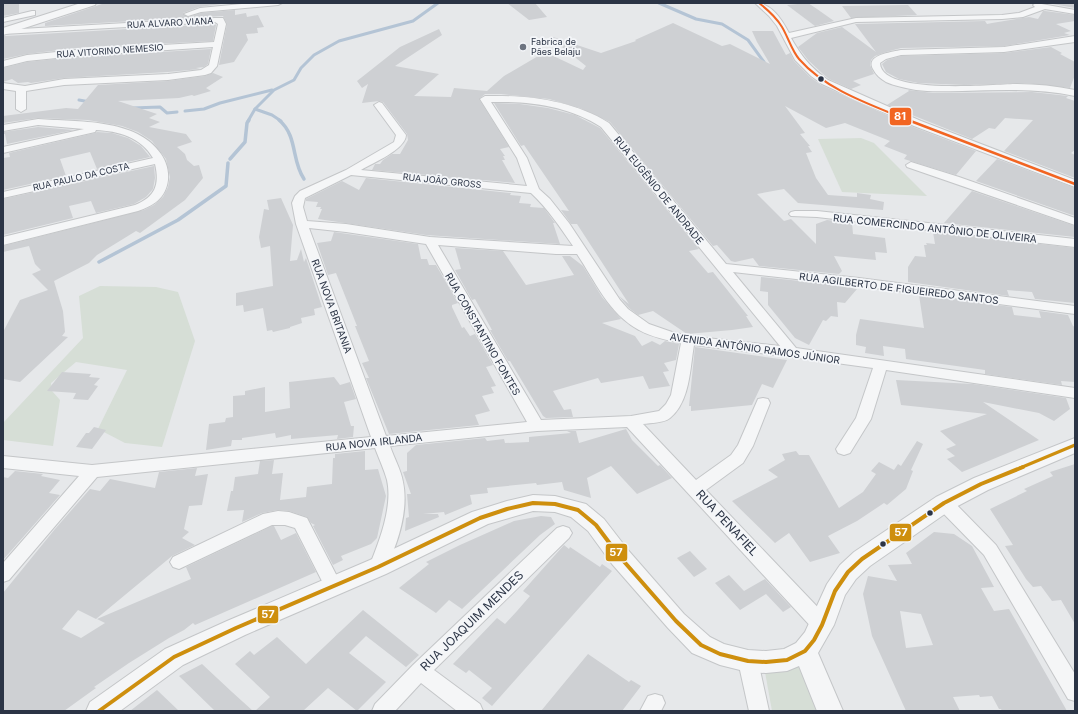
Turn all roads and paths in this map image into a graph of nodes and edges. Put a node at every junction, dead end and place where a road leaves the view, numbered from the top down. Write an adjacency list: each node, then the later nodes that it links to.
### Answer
1 (30, 3): 8 (street)
2 (90, 3): 8 (street)
3 (278, 3): 9 (street)
4 (759, 3): 12 (street)
5 (1024, 3): 6 (street)
6 (1045, 6): 7 (street); 12 (street)
7 (1075, 12)
8 (32, 18): 10 (street); 11 (street)
9 (187, 18): 11 (street, RUA ALVARO VIANA); 14 (street, RUA ALVARO VIANA)
10 (3, 20)
11 (3, 32)
12 (787, 36): 28 (street)
13 (1075, 39): 18 (street)
14 (218, 44): 15 (street, RUA VITORINO NEMESIO); 17 (street, RUA ALVARO VIANA)
15 (3, 64)
16 (3, 86): 17 (street, RUA ALVARO VIANA)
17 (21, 88): 21 (street)
18 (1075, 93)
19 (485, 99): 29 (street, AVENIDA ANTÔNIO RAMOS JÚNIOR); 38 (street, RUA EUGÊNIO DE ANDRADE)
20 (379, 105): 27 (street, RUA NOVA BRITANIA)
21 (21, 109)
22 (99, 127): 23 (street); 24 (street); 25 (street)
23 (3, 128)
24 (3, 150)
25 (159, 160): 30 (street, RUA PAULO DA COSTA); 34 (street)
26 (911, 165): 32 (street)
27 (350, 172): 29 (street, RUA JOÃO GROSS); 33 (street, RUA NOVA BRITANIA)
28 (1075, 184)
29 (534, 190): 37 (street, AVENIDA ANTÔNIO RAMOS JÚNIOR)
30 (3, 195)
31 (795, 214): 36 (street, RUA COMERCINDO ANTÔNIO DE OLIVEIRA)
32 (1075, 222)
33 (302, 224): 35 (street); 47 (street, RUA NOVA BRITANIA)
34 (3, 241)
35 (430, 241): 37 (street); 46 (street, RUA CONSTANTINO FONTES)
36 (1075, 243)
37 (580, 250): 40 (street, AVENIDA ANTÔNIO RAMOS JÚNIOR)
38 (722, 268): 39 (street, RUA AGILBERTO DE FIGUEIREDO SANTOS); 41 (street, RUA EUGÊNIO DE ANDRADE)
39 (1075, 310)
40 (688, 340): 41 (street, AVENIDA ANTÔNIO RAMOS JÚNIOR); 45 (street, RUA NOVA IRLANDA)
41 (792, 352): 42 (street, AVENIDA ANTÔNIO RAMOS JÚNIOR)
42 (881, 365): 43 (street, AVENIDA ANTÔNIO RAMOS JÚNIOR); 49 (street)
43 (1075, 393)
44 (764, 403): 52 (street)
45 (631, 421): 46 (street, RUA NOVA IRLANDA); 52 (street, RUA PENAFIEL)
46 (537, 426): 47 (street, RUA NOVA IRLANDA)
47 (381, 441): 51 (street, RUA NOVA IRLANDA); 56 (street, RUA NOVA BRITANIA)
48 (1074, 447): 53 (street)
49 (844, 449)
50 (3, 462): 51 (street, RUA NOVA IRLANDA)
51 (92, 471): 57 (street)
52 (695, 489): 59 (street, RUA PENAFIEL)
53 (944, 504): 59 (street); 63 (street)
54 (563, 532): 62 (street, RUA JOAQUIM MENDES)
55 (179, 562): 58 (street)
56 (378, 567): 58 (street); 61 (street)
57 (3, 575)
58 (333, 586): 64 (street)
59 (822, 625): 60 (street)
60 (805, 650): 61 (street); 68 (street)
61 (748, 661): 67 (street)
62 (420, 671): 65 (street, RUA JOAQUIM MENDES); 66 (street)
63 (1075, 692)
64 (98, 711)
65 (382, 711)
66 (473, 711)
67 (759, 711)
68 (830, 711)

